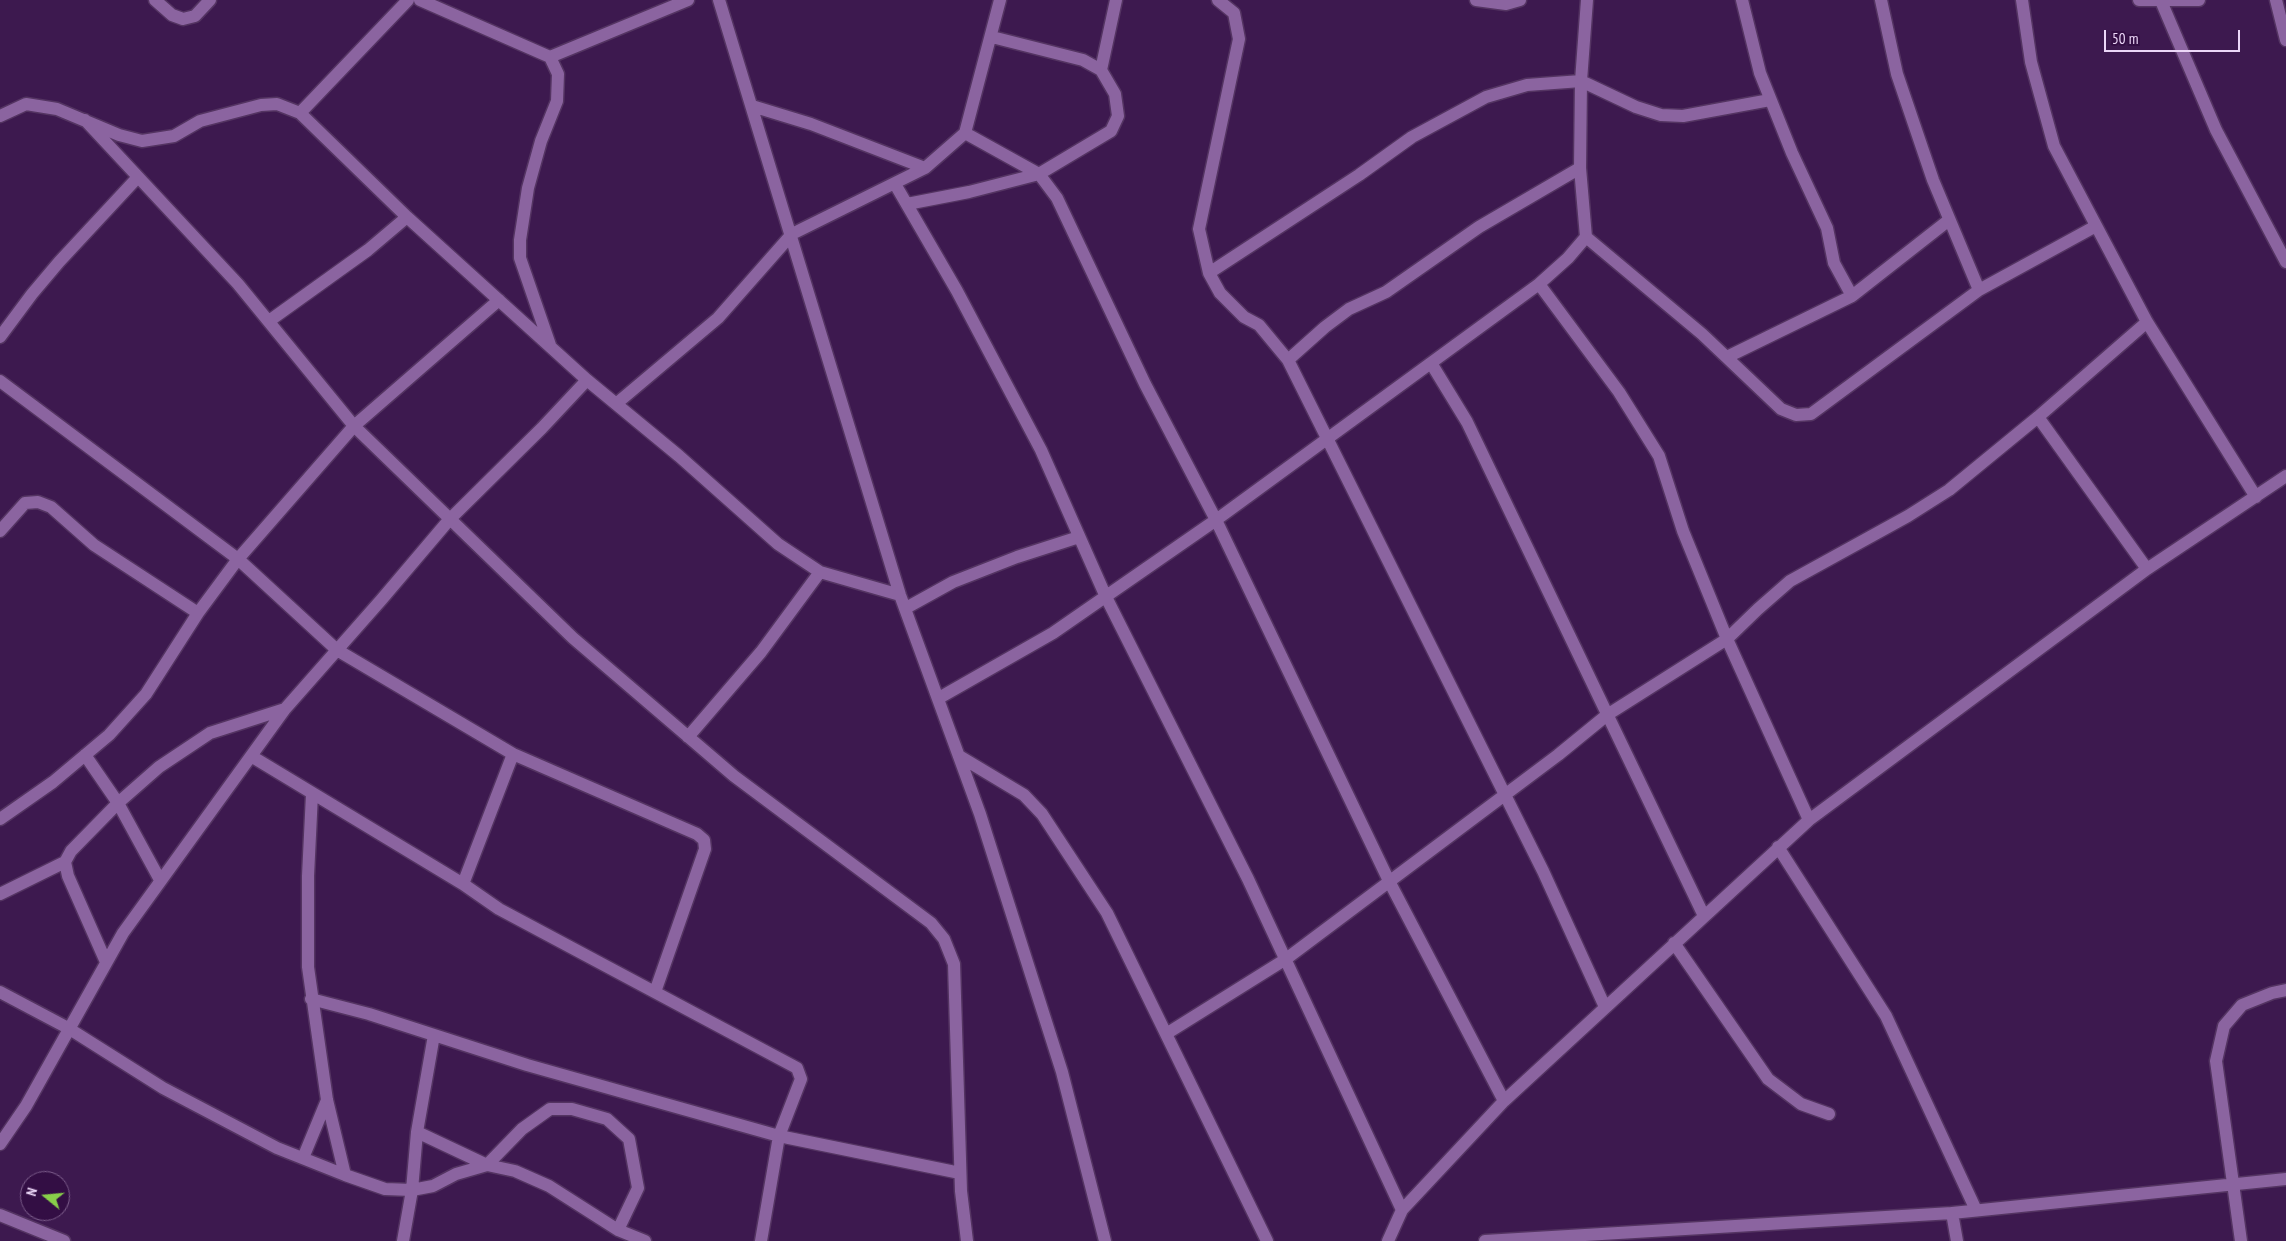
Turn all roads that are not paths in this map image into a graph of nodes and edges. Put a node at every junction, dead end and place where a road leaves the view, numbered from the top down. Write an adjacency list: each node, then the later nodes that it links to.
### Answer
1 (155, 0): 2 (street)
2 (210, 0)
3 (408, 0): 27 (street)
4 (420, 0): 22 (street)
5 (688, 0): 22 (street)
6 (719, 0): 26 (street)
7 (1000, 0): 20 (street)
8 (1116, 0): 23 (street)
9 (1218, 0): 43 (street)
10 (1476, 0): 11 (street)
11 (1520, 0)
12 (1588, 0): 24 (street)
13 (1742, 0): 25 (street)
14 (1881, 0): 38 (street)
15 (2022, 0): 39 (street)
16 (2139, 0): 19 (street)
17 (2199, 0): 19 (street)
18 (2276, 0): 21 (street)
19 (2161, 1): 42 (street)
20 (992, 37): 23 (street); 30 (street)
21 (2286, 40)
22 (550, 57): 51 (street)
23 (1102, 70): 33 (street)
24 (1581, 81): 25 (street); 32 (street); 43 (street)
25 (1770, 100): 46 (street)
26 (752, 106): 31 (street); 40 (street)
27 (300, 114): 29 (street); 37 (street)
28 (0, 116): 29 (street)
29 (85, 120): 34 (street)
30 (965, 133): 31 (street); 33 (street)
31 (925, 168): 35 (street)
32 (1580, 168): 41 (street); 53 (street)
33 (1038, 174): 36 (street); 64 (street)
34 (138, 177): 48 (street); 50 (street)
35 (895, 184): 36 (street); 40 (street)
36 (907, 204): 66 (street)
37 (407, 217): 47 (street); 48 (street)
38 (1950, 220): 45 (street); 46 (street)
39 (2096, 226): 45 (street); 49 (street)
40 (792, 234): 57 (street); 70 (street)
41 (1586, 237): 44 (street); 52 (street)
42 (2286, 262)
43 (1209, 273): 53 (street)
44 (1539, 284): 54 (street); 74 (street)
45 (1979, 290): 52 (street)
46 (1852, 296): 52 (street)
47 (499, 300): 51 (street); 59 (street)
48 (269, 322): 59 (street)
49 (2147, 322): 58 (street); 62 (street)
50 (0, 338)
51 (551, 347): 56 (street)
52 (1727, 357)
53 (1288, 360): 60 (street)
54 (1431, 363): 60 (street); 78 (street)
55 (0, 380): 67 (street)
56 (587, 380): 57 (street); 63 (street)
57 (616, 404): 69 (street)
58 (2038, 418): 68 (street); 74 (street)
59 (354, 426): 63 (street); 67 (street)
60 (1327, 439): 64 (street); 85 (street)
61 (2286, 476): 62 (street)
62 (2256, 497): 68 (street)
63 (449, 520): 75 (street); 79 (street)
64 (1216, 520): 71 (street); 92 (street)
65 (0, 531): 73 (street)
66 (1079, 536): 71 (street); 72 (street)
67 (238, 559): 73 (street); 75 (street)
68 (2147, 569): 88 (street)
69 (820, 572): 70 (street); 79 (street)
70 (900, 595): 72 (street)
71 (1106, 597): 76 (street); 97 (street)
72 (906, 608): 76 (street)
73 (198, 613): 81 (street)
74 (1727, 640): 78 (street); 88 (street)
75 (336, 650): 77 (street); 80 (street)
76 (939, 698): 83 (street)
77 (285, 709): 82 (street); 86 (street)
78 (1607, 715): 85 (street); 95 (street)
79 (688, 737): 115 (street)
80 (513, 754): 93 (street); 101 (street)
81 (85, 755): 86 (street); 87 (street)
82 (251, 756): 84 (street); 91 (street)
83 (960, 756): 105 (street); 130 (street)
84 (312, 794): 93 (street); 102 (street)
85 (1505, 795): 92 (street); 103 (street)
86 (118, 803): 90 (street); 91 (street)
87 (0, 818)
88 (1809, 820): 89 (street)
89 (1778, 848): 95 (street); 121 (street)
90 (65, 862): 94 (street); 98 (street)
91 (160, 880): 98 (street)
92 (1389, 881): 97 (street); 108 (street)
93 (463, 884): 101 (street)
94 (0, 894)
95 (1704, 916): 96 (street)
96 (1674, 943): 103 (street); 109 (street)
97 (1286, 960): 105 (street); 120 (street)
98 (106, 962): 104 (street)
99 (2286, 990): 118 (street)
100 (0, 992): 104 (street)
101 (655, 992): 111 (street)
102 (311, 999): 106 (street); 107 (street)
103 (1605, 1007): 108 (street)
104 (68, 1028): 112 (street); 113 (street)
105 (1166, 1034): 131 (street)
106 (434, 1035): 110 (street); 111 (street)
107 (327, 1100): 113 (street); 116 (street)
108 (1504, 1101): 120 (street)
109 (1829, 1114)
110 (417, 1132): 114 (street); 119 (street)
111 (779, 1136): 115 (street); 128 (street)
112 (0, 1144)
113 (304, 1158): 116 (street)
114 (487, 1165): 119 (street); 124 (street); 124 (street)
115 (960, 1173): 129 (street)
116 (345, 1175): 119 (street)
117 (2286, 1179): 118 (street)
118 (2231, 1183): 121 (street); 135 (street)
119 (412, 1190): 126 (street)
120 (1402, 1210): 132 (street)
121 (1976, 1210): 122 (street)
122 (1952, 1213): 133 (street); 134 (street)
123 (0, 1215): 125 (street)
124 (618, 1230): 127 (street)
125 (64, 1241)
126 (403, 1241)
127 (645, 1241)
128 (762, 1241)
129 (967, 1241)
130 (1105, 1241)
131 (1267, 1241)
132 (1388, 1241)
133 (1485, 1241)
134 (1958, 1241)
135 (2240, 1241)

